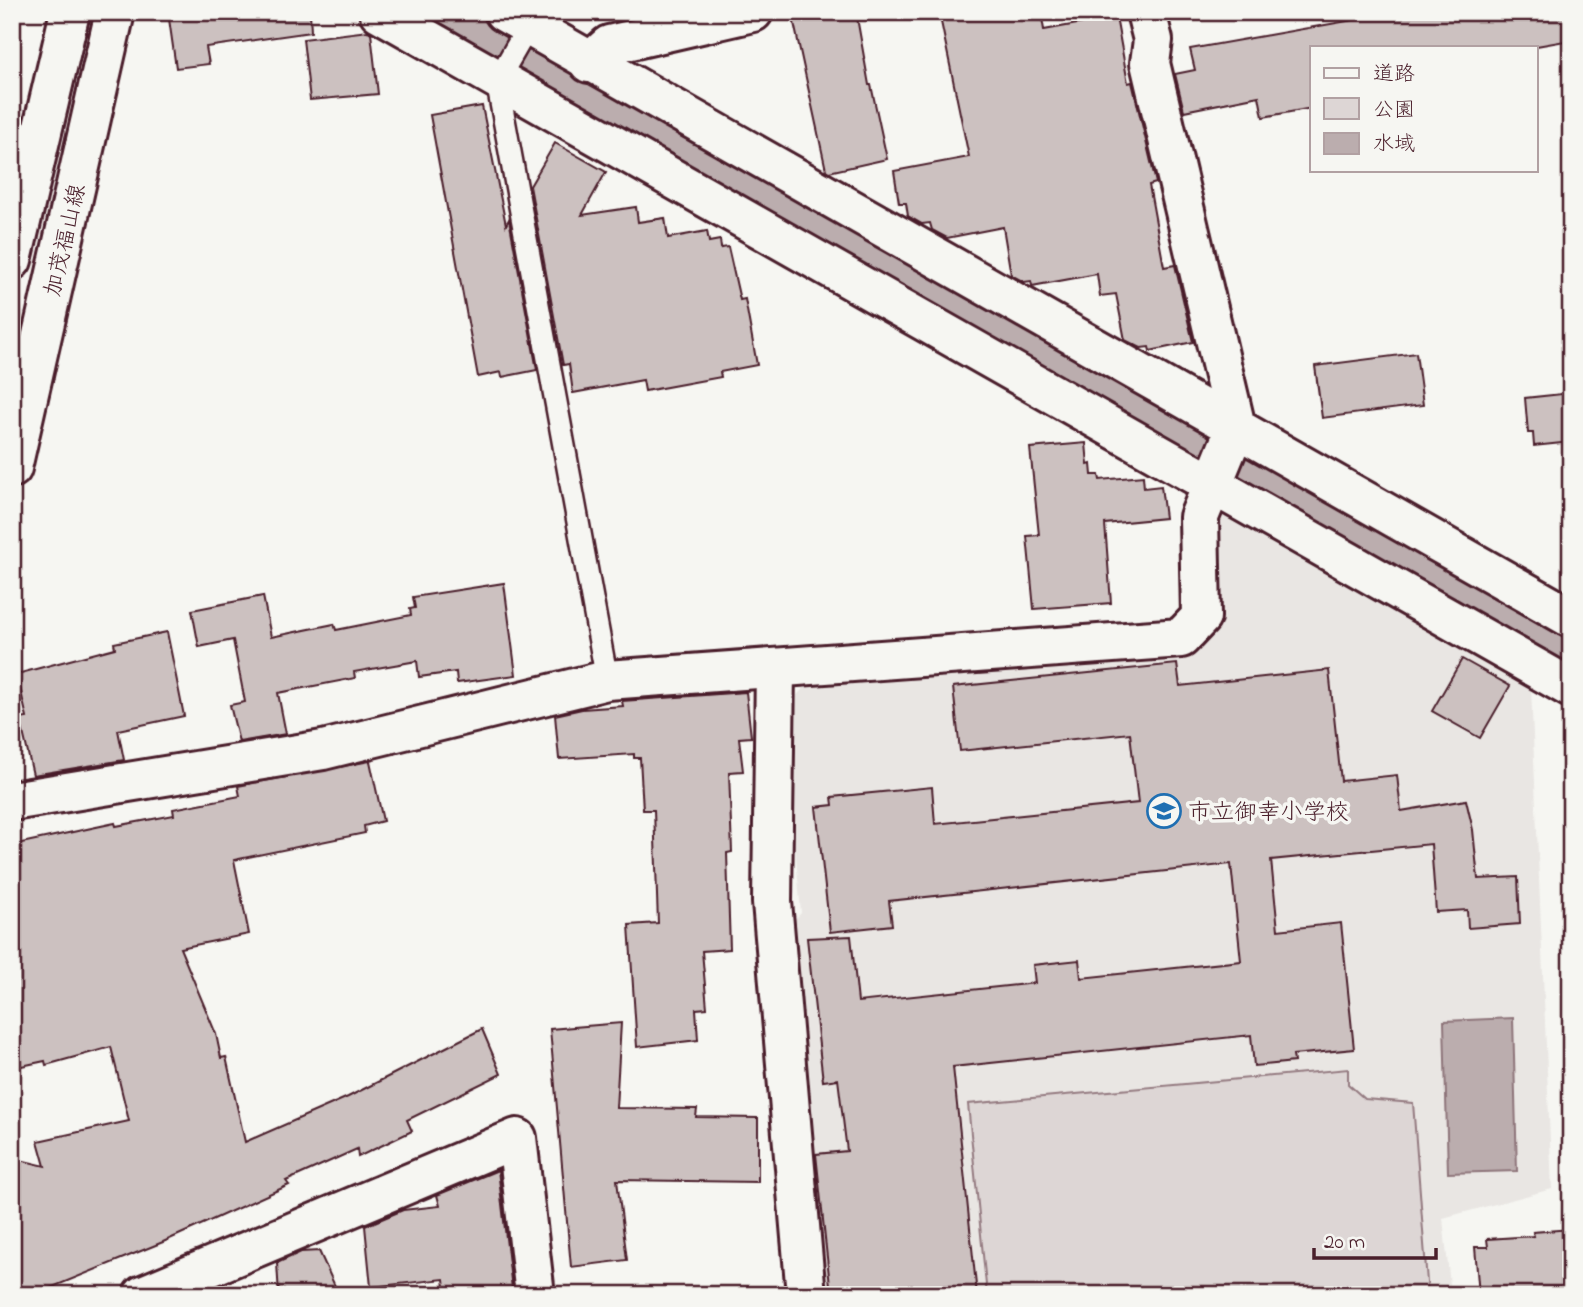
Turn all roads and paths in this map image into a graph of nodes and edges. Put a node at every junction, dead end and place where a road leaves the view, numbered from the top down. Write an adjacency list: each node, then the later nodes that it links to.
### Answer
1 (70, 12): 9 (street, 加茂福山線)
2 (115, 12): 11 (street, 加茂福山線)
3 (379, 12): 8 (street)
4 (753, 12): 7 (street)
5 (1146, 12): 10 (street)
6 (518, 26): 7 (street); 8 (lane)
7 (589, 63): 10 (street)
8 (500, 75): 12 (street); 15 (lane)
9 (12, 260)
10 (1233, 433): 12 (street); 13 (street)
11 (12, 468)
12 (1213, 481): 14 (street); 16 (street)
13 (1571, 618)
14 (775, 668): 15 (street); 20 (street)
15 (607, 680): 17 (street)
16 (1571, 688)
17 (12, 801)
18 (143, 1295): 19 (street)
19 (535, 1295)
20 (806, 1295)

